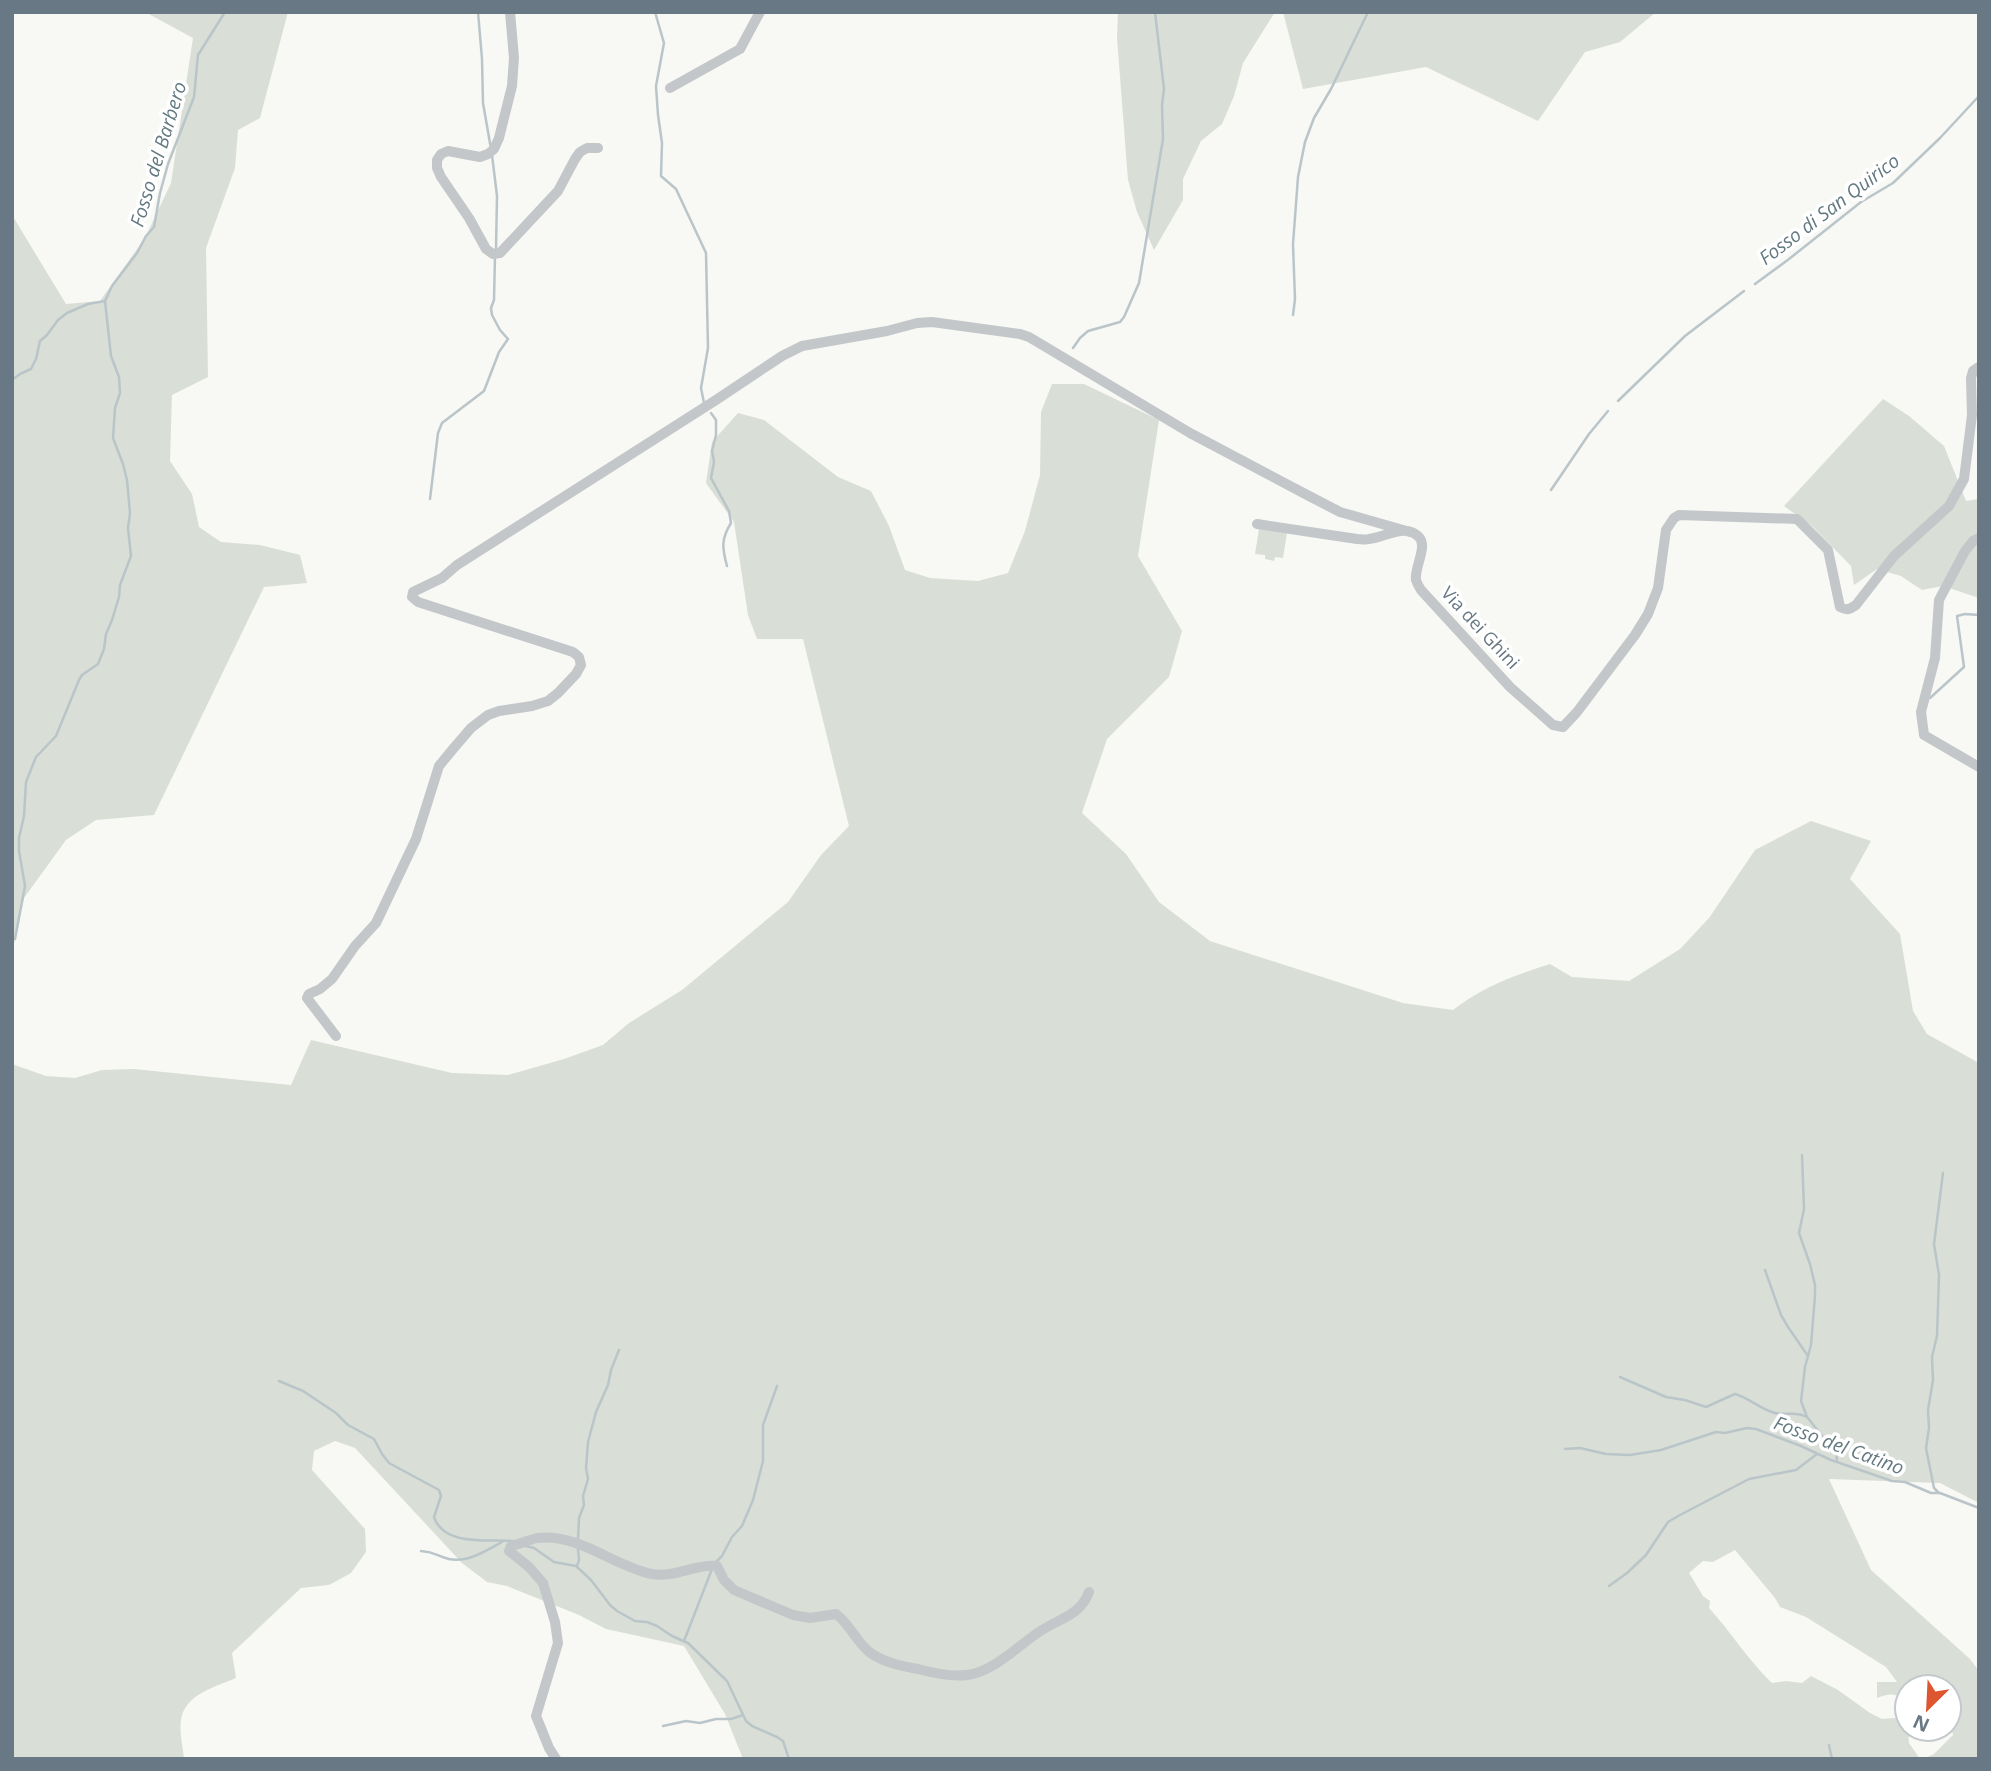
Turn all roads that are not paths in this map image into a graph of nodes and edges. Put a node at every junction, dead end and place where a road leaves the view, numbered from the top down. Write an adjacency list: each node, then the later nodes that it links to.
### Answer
1 (510, 12): 4 (street)
2 (760, 12): 3 (street)
3 (670, 88)
4 (597, 148)
5 (1979, 367): 7 (street, Via dei Ghini)
6 (1257, 524): 7 (street)
7 (1410, 532): 10 (street)
8 (1979, 538): 9 (street)
9 (1979, 767)
10 (336, 1036)
11 (1089, 1592): 12 (street)
12 (556, 1759)

